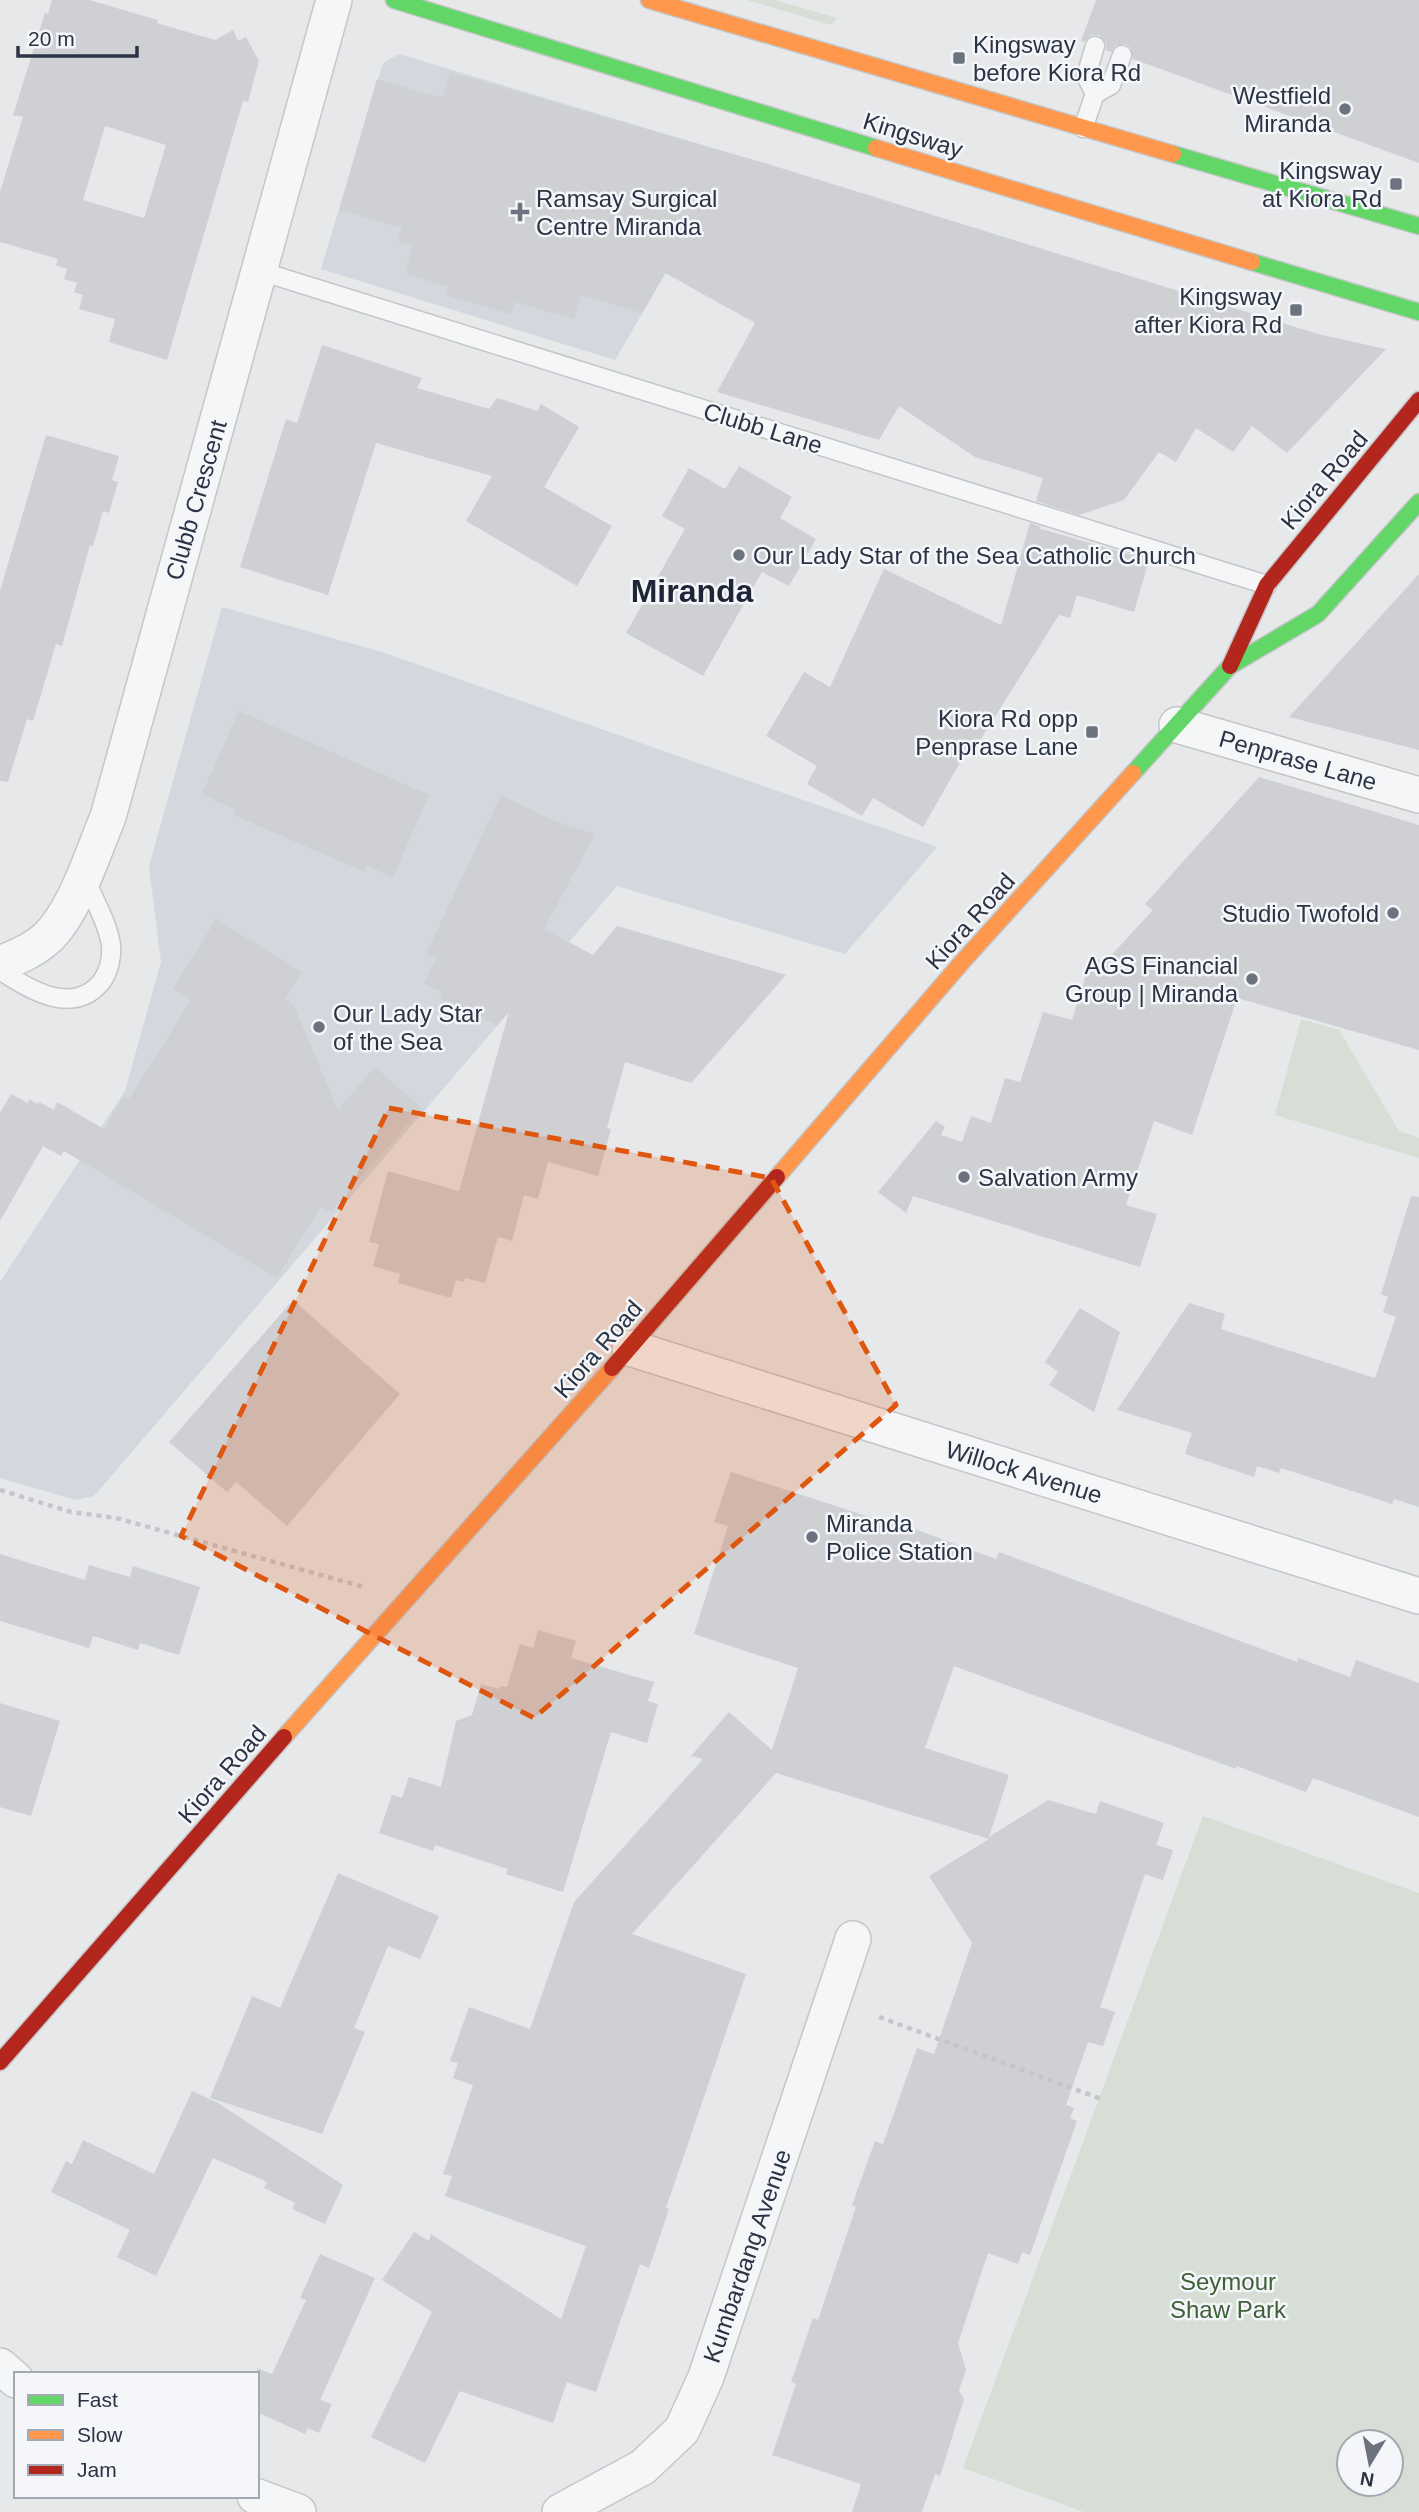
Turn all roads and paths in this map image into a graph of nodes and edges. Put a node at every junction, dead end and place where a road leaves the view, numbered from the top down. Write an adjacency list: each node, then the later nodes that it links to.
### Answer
1 (334, 0): 11 (street, Clubb Crescent)
2 (394, 0): 5 (main road, Kingsway)
3 (649, 0): 9 (main road)
4 (489, 9): 5 (main road)
5 (483, 28): 12 (main road, Kingsway)
6 (1095, 46): 8 (lane)
7 (1122, 55): 8 (lane)
8 (1095, 94): 9 (lane)
9 (1083, 128): 10 (main road)
10 (1419, 226)
11 (260, 271): 15 (lane, Clubb Lane); 19 (street, Clubb Crescent)
12 (1419, 312)
13 (1419, 400): 15 (main road, Kiora Road)
14 (1419, 502): 16 (main road, Kiora Road)
15 (1266, 584): 16 (main road, Kiora Road)
16 (1230, 666): 17 (main road, Kiora Road)
17 (1177, 725): 18 (street, Penprase Lane); 22 (main road, Kiora Road)
18 (1419, 795)
19 (83, 875): 20 (street, Clubb Crescent); 21 (lane)
20 (0, 964)
21 (0, 970)
22 (630, 1349): 24 (street, Willock Avenue); 25 (main road, Kiora Road)
23 (0, 1490): 25 (path)
24 (1419, 1595)
25 (406, 1598): 28 (main road, Kiora Road)
26 (853, 1939): 34 (street, Kumbardang Avenue)
27 (879, 2017): 29 (path)
28 (0, 2062)
29 (1104, 2099)
30 (0, 2366): 31 (street)
31 (14, 2378)
32 (259, 2497): 33 (street)
33 (298, 2512)
34 (560, 2512)

